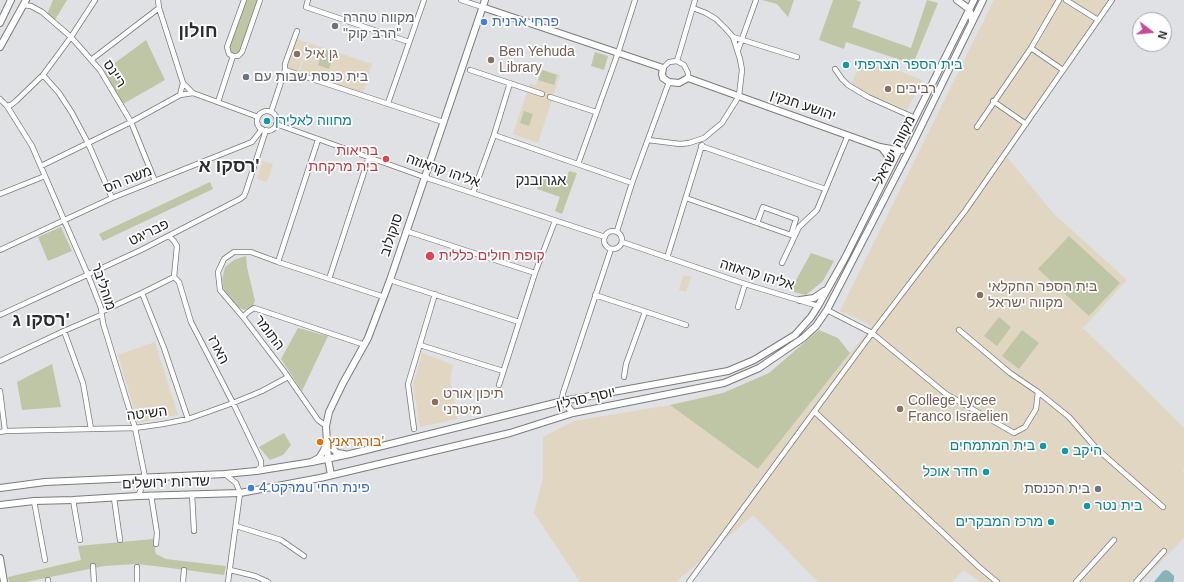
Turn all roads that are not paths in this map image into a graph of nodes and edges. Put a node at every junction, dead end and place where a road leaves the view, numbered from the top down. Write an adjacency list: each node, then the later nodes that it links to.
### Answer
1 (11, 0): 26 (main road)
2 (95, 0): 28 (street)
3 (158, 0): 21 (street)
4 (244, 0): 36 (street)
5 (260, 0): 36 (street)
6 (308, 0): 31 (street)
7 (424, 0): 31 (street)
8 (461, 0): 20 (street)
9 (485, 0): 20 (main road, סוקולוב)
10 (635, 0): 35 (street)
11 (695, 0): 22 (street)
12 (756, 0): 30 (street)
13 (957, 0): 23 (main road)
14 (974, 0): 23 (main road, מקווה ישראל)
15 (983, 0): 25 (main road, מקווה ישראל)
16 (1059, 0): 33 (street)
17 (1066, 0): 24 (street)
18 (1112, 0): 24 (street)
19 (24, 3): 28 (street, ריינס); 32 (main road)
20 (482, 7): 35 (main road); 65 (main road, סוקולוב)
21 (159, 8): 38 (street); 48 (street)
22 (693, 8): 29 (street); 39 (street)
23 (968, 9): 25 (main road); 63 (main road, מקווה ישראל)
24 (1098, 20): 44 (street)
25 (972, 21): 80 (main road, מקווה ישראל)
26 (0, 23)
27 (297, 31): 42 (street)
28 (71, 37): 38 (street, ריינס); 45 (street)
29 (733, 37): 30 (street); 34 (street)
30 (742, 39): 34 (street); 37 (street)
31 (409, 42): 58 (street)
32 (0, 47)
33 (1031, 48): 44 (street); 56 (street)
34 (738, 50): 53 (street)
35 (618, 53): 40 (main road); 61 (street)
36 (233, 56): 57 (street)
37 (797, 56)
38 (91, 60): 64 (street, ריינס)
39 (677, 61): 40 (street); 46 (street)
40 (663, 68): 47 (main road)
41 (835, 69): 63 (street)
42 (285, 70): 58 (street); 60 (street)
43 (470, 70): 49 (street)
44 (1063, 70): 67 (street)
45 (43, 75): 59 (street); 76 (street)
46 (688, 78): 47 (main road); 53 (main road, יהושע חנקין)
47 (669, 82): 74 (street)
48 (183, 83): 50 (street); 52 (street)
49 (510, 83): 51 (street); 70 (street)
50 (193, 93): 52 (street); 57 (street)
51 (542, 94)
52 (180, 95): 64 (street)
53 (739, 96): 71 (main road, יהושע חנקין); 72 (street)
54 (550, 97): 61 (street)
55 (0, 99): 59 (street, מוהליבר)
56 (993, 101): 67 (street); 68 (street)
57 (218, 102): 62 (street)
58 (388, 103): 65 (street)
59 (7, 106): 84 (street, מוהליבר)
60 (271, 112): 62 (street); 66 (street)
61 (596, 112): 83 (street)
62 (258, 117): 69 (street)
63 (915, 118): 81 (main road, מקווה ישראל)
64 (131, 122): 76 (street); 88 (street, ריינס)
65 (443, 122): 87 (main road, סוקולוב)
66 (276, 124): 69 (street); 73 (street, אליהו קראוזה)
67 (1026, 124): 131 (street)
68 (977, 127)
69 (264, 130): 75 (street); 77 (street, פבריגט)
70 (494, 135): 83 (street); 91 (street)
71 (848, 135): 79 (main road, יהושע חנקין); 90 (street)
72 (704, 138): 74 (street); 78 (street)
73 (318, 140): 82 (street, אליהו קראוזה); 106 (street)
74 (648, 140): 89 (street)
75 (252, 142): 77 (street); 88 (street, משה הס)
76 (88, 143): 84 (street); 93 (street)
77 (261, 146): 100 (street, פבריגט)
78 (701, 146): 90 (street); 94 (street)
79 (880, 147): 81 (main road, יהושע חנקין); 85 (main road)
80 (911, 147): 81 (main road, יהושע חנקין); 122 (main road, מקווה ישראל)
81 (899, 150): 85 (main road, מקווה ישראל)
82 (369, 157): 87 (street, אליהו קראוזה); 111 (street)
83 (578, 164): 89 (street)
84 (41, 166): 86 (street, מוהליבר)
85 (889, 170): 114 (main road, מקווה ישראל)
86 (45, 176): 92 (street); 95 (street, מוהליבר)
87 (424, 177): 91 (street, אליהו קראוזה); 98 (main road, סוקולוב)
88 (155, 181): 93 (street, משה הס)
89 (632, 183): 99 (street)
90 (825, 189): 107 (street)
91 (473, 193): 96 (street, אליהו קראוזה)
92 (0, 194)
93 (112, 198): 95 (street, משה הס)
94 (686, 198): 97 (street); 105 (street)
95 (64, 220): 104 (street, משה הס); 109 (street, מוהליבר)
96 (555, 221): 101 (street, אליהו קראוזה); 108 (street)
97 (757, 223): 97 (street)
98 (406, 231): 108 (street); 112 (main road, סוקולוב)
99 (617, 231): 101 (street); 102 (street)
100 (169, 236): 109 (street, פבריגט); 110 (street)
101 (604, 237): 103 (street)
102 (622, 242): 103 (street); 105 (street, אליהו קראוזה)
103 (611, 248): 117 (street)
104 (0, 250)
105 (667, 258): 113 (street, אליהו קראוזה)
106 (278, 262): 111 (street); 126 (street, התומר)
107 (782, 263)
108 (535, 273): 127 (street)
109 (88, 275): 124 (street, מוהליבר); 125 (street, פבריגט)
110 (174, 277): 115 (street); 143 (street, הארז)
111 (329, 279): 118 (street)
112 (390, 280): 116 (street); 118 (main road, סוקולוב)
113 (745, 284): 119 (street, אליהו קראוזה); 121 (street)
114 (829, 287): 119 (main road); 120 (main road, מקווה ישראל)
115 (142, 293): 124 (street); 147 (street)
116 (435, 294): 127 (street); 133 (street)
117 (595, 295): 123 (street); 141 (street)
118 (384, 297): 132 (main road, סוקולוב)
119 (800, 300): 120 (street, אליהו קראוזה)
120 (818, 306): 122 (main road); 142 (main road, יוסף סרלין)
121 (738, 307)
122 (827, 310): 131 (street); 146 (main road, יוסף סרלין)
123 (646, 312): 128 (street); 137 (street)
124 (102, 313): 130 (street); 149 (street, מוהליבר)
125 (0, 315)
126 (243, 317): 132 (street); 136 (street, התומר)
127 (519, 322): 135 (street)
128 (686, 325)
129 (959, 330): 140 (street)
130 (64, 331): 134 (street); 150 (street)
131 (872, 333): 140 (street); 145 (street)
132 (365, 345): 148 (main road, סוקולוב)
133 (420, 345): 135 (street); 151 (street)
134 (0, 361)
135 (503, 371): 138 (street)
136 (288, 377): 143 (street, השיטה); 148 (street, התומר)
137 (624, 377)
138 (499, 385)
139 (0, 391): 152 (street)
140 (1038, 392): 170 (street)
141 (563, 393): 142 (street); 144 (street)
142 (563, 401): 144 (main road, יוסף סרלין); 146 (main road)
143 (233, 403): 147 (street, השיטה); 157 (street, הארז)
144 (550, 405): 154 (main road, יוסף סרלין)
145 (815, 412): 191 (street); 192 (street)
146 (573, 413): 159 (main road, יוסף סרלין)
147 (188, 419): 149 (street, השיטה)
148 (326, 426): 153 (main road, סוקולוב)
149 (135, 428): 150 (street, השיטה); 160 (street, מוהליבר)
150 (91, 429): 152 (street, השיטה)
151 (414, 429)
152 (2, 432)
153 (327, 442): 154 (main road); 155 (main road, סוקולוב); 156 (main road)
154 (350, 454): 155 (main road, יוסף סרלין)
155 (328, 459): 156 (main road, שדרות ירושלים); 159 (main road, סוקולוב)
156 (312, 462): 157 (main road, שדרות ירושלים)
157 (256, 471): 158 (main road, שדרות ירושלים)
158 (225, 474): 160 (main road, שדרות ירושלים); 162 (street)
159 (331, 475): 162 (main road, שדרות ירושלים)
160 (145, 477): 161 (main road, שדרות ירושלים); 165 (street)
161 (0, 488)
162 (240, 493): 163 (main road, שדרות ירושלים); 171 (street)
163 (192, 494): 164 (main road, שדרות ירושלים); 172 (street)
164 (151, 495): 165 (main road, שדרות ירושלים); 176 (street)
165 (138, 496): 166 (main road, שדרות ירושלים)
166 (114, 498): 167 (main road, שדרות ירושלים); 174 (street)
167 (73, 500): 168 (main road, שדרות ירושלים); 173 (street)
168 (34, 502): 169 (main road, שדרות ירושלים); 180 (street)
169 (0, 505)
170 (1163, 507)
171 (236, 526): 178 (street); 184 (street)
172 (194, 531)
173 (80, 540)
174 (120, 540)
175 (1114, 540): 193 (street)
176 (156, 544)
177 (1164, 551): 194 (street)
178 (304, 556)
179 (0, 558): 185 (main road)
180 (46, 560)
181 (93, 566): 186 (street)
182 (137, 567): 187 (street)
183 (184, 570): 188 (street)
184 (230, 570): 189 (street); 190 (street)
185 (4, 582)
186 (94, 582)
187 (137, 582)
188 (183, 582)
189 (228, 582)
190 (268, 582)
191 (689, 582)
192 (997, 582)
193 (1076, 582)
194 (1136, 582)

